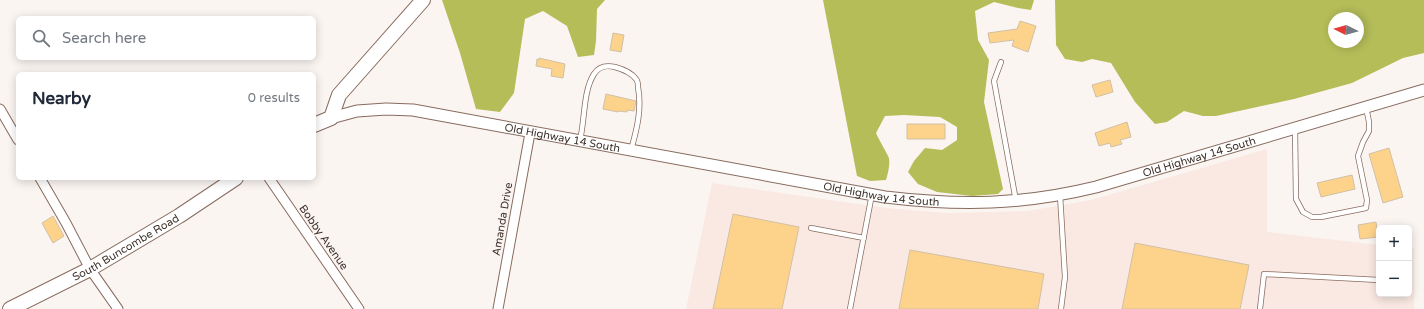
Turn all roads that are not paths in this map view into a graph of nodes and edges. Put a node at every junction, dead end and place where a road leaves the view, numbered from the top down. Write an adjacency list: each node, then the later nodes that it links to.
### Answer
1 (423, 0): 6 (main road)
2 (1002, 62): 18 (lane)
3 (1424, 90): 4 (street, Old Highway 14 South)
4 (1366, 107): 8 (street, Old Highway 14 South); 8 (lane)
5 (0, 109): 10 (street)
6 (331, 118): 7 (main road); 9 (street, Old Highway 14 South)
7 (316, 124)
8 (1295, 128): 17 (street, Old Highway 14 South)
9 (530, 133): 11 (street, Old Highway 14 South); 26 (street, Amanda Drive)
10 (16, 137)
11 (579, 141): 12 (street, Old Highway 14 South); 12 (lane)
12 (631, 150): 16 (street, Old Highway 14 South)
13 (41, 180): 21 (street)
14 (233, 180): 21 (main road, South Buncombe Road)
15 (270, 180): 25 (street, Bobby Avenue)
16 (872, 194): 18 (street, Old Highway 14 South); 20 (lane)
17 (1060, 195): 18 (street, Old Highway 14 South); 28 (lane)
18 (1016, 201)
19 (811, 228): 20 (lane)
20 (864, 238): 27 (lane)
21 (90, 269): 23 (main road, South Buncombe Road); 24 (street)
22 (1376, 280): 29 (lane)
23 (10, 309)
24 (118, 309)
25 (359, 309)
26 (498, 309)
27 (850, 309)
28 (1061, 309)
29 (1260, 309)

